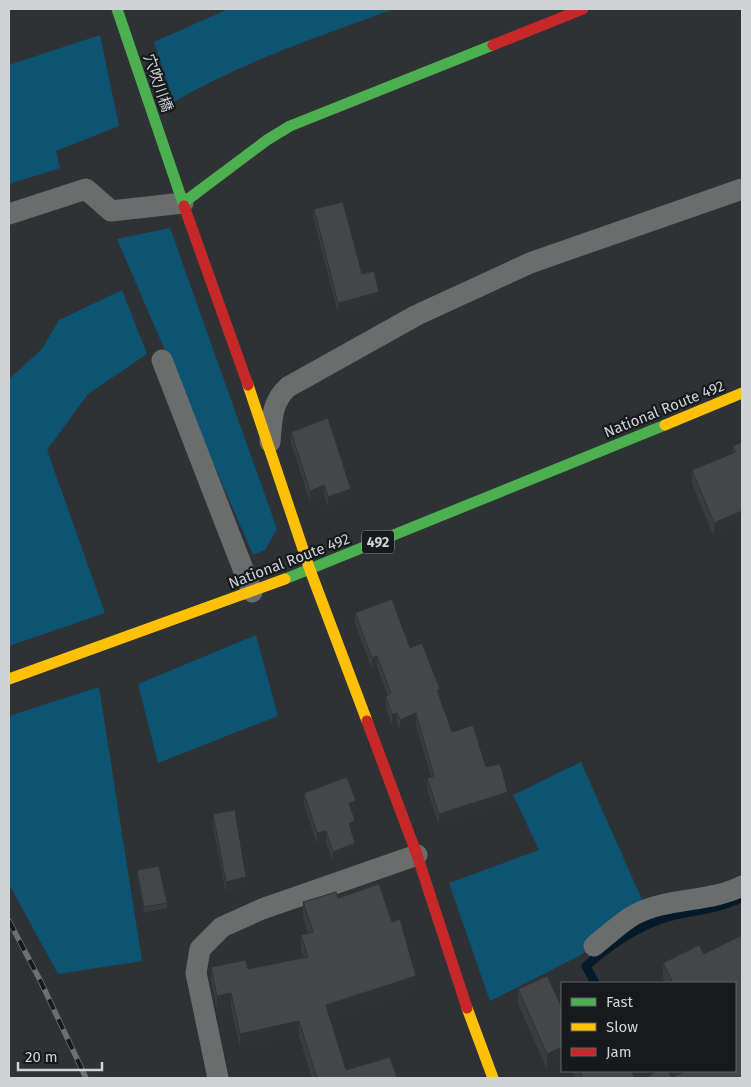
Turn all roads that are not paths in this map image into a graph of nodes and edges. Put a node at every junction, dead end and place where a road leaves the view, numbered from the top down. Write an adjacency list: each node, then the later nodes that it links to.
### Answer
1 (117, 9): 4 (main road, 穴吹川橋)
2 (584, 9): 4 (main road)
3 (742, 189): 8 (street)
4 (183, 202): 5 (street); 8 (main road, 穴吹川橋)
5 (9, 214)
6 (162, 360): 10 (street)
7 (742, 393): 9 (main road, National Route 492 / 492)
8 (269, 444): 9 (main road, 穴吹川橋)
9 (310, 570): 10 (main road, National Route 492 / 492); 12 (main road, 穴吹川橋)
10 (252, 592): 11 (main road, National Route 492 / 492)
11 (9, 679)
12 (416, 856): 15 (street); 16 (main road, 穴吹川橋)
13 (742, 886): 14 (street)
14 (594, 946)
15 (218, 1078)
16 (494, 1078)

